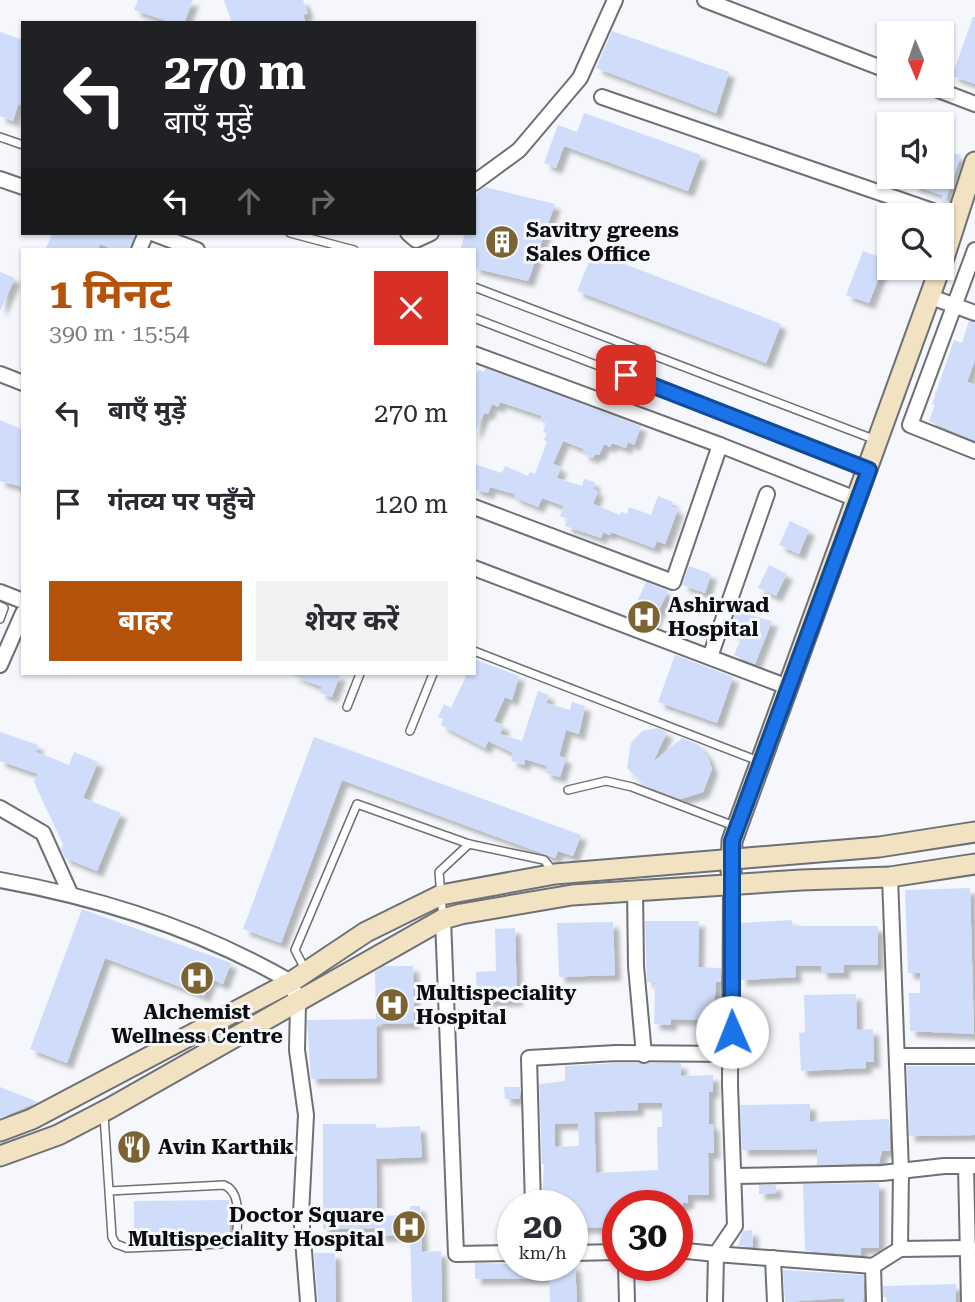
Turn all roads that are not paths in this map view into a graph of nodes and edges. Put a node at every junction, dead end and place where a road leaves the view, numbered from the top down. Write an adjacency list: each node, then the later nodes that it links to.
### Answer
1 (615, 0): 11 (street)
2 (705, 0): 3 (street)
3 (877, 66)
4 (954, 96): 6 (street)
5 (602, 97): 13 (street)
6 (975, 104)
7 (0, 137): 8 (lane)
8 (21, 144)
9 (975, 162): 13 (main road)
10 (0, 178): 12 (street)
11 (476, 182)
12 (21, 186)
13 (956, 219): 14 (main road)
14 (954, 225)
15 (157, 235): 17 (street)
16 (298, 235): 18 (lane)
17 (192, 248)
18 (347, 248)
19 (975, 250): 23 (street)
20 (936, 280): 22 (main road)
21 (476, 288): 29 (lane)
22 (931, 297): 23 (street); 29 (main road)
23 (956, 306): 24 (street); 31 (street)
24 (975, 313)
25 (476, 319): 32 (lane)
26 (476, 355): 30 (street)
27 (0, 374): 28 (street)
28 (21, 382)
29 (879, 441): 32 (main road)
30 (720, 445): 34 (street); 35 (street)
31 (975, 451)
32 (869, 470): 34 (main road)
33 (767, 495): 43 (street)
34 (856, 499): 47 (main road)
35 (476, 508)
36 (476, 569): 43 (street)
37 (0, 592): 38 (street)
38 (21, 600)
39 (0, 606): 41 (lane)
40 (21, 617): 44 (street)
41 (0, 618)
42 (476, 652): 50 (lane)
43 (710, 657): 47 (street)
44 (0, 665)
45 (360, 675): 48 (lane)
46 (433, 675): 49 (lane)
47 (788, 687): 50 (main road)
48 (347, 707)
49 (410, 731)
50 (762, 762): 53 (main road)
51 (568, 790): 53 (lane)
52 (0, 808): 63 (street)
53 (737, 827): 56 (main road)
54 (975, 832): 56 (main road)
55 (469, 844): 58 (lane); 64 (lane); 66 (lane)
56 (731, 861): 58 (main road); 61 (main road)
57 (975, 864): 59 (main road)
58 (555, 874): 64 (main road)
59 (890, 877): 61 (main road); 70 (street)
60 (0, 880): 63 (street)
61 (731, 887): 62 (main road); 68 (street)
62 (635, 891): 65 (main road); 69 (street)
63 (70, 892): 66 (street)
64 (441, 895): 65 (lane); 66 (main road)
65 (443, 919): 67 (main road); 84 (street)
66 (299, 977): 67 (street); 72 (main road)
67 (298, 1003): 73 (main road); 89 (street)
68 (733, 1054): 69 (street); 78 (street)
69 (644, 1055): 79 (street)
70 (897, 1056): 71 (street); 77 (street)
71 (975, 1056)
72 (93, 1087): 73 (main road); 74 (main road)
73 (107, 1109): 75 (main road); 80 (lane)
74 (0, 1131)
75 (0, 1156)
76 (970, 1166): 77 (street); 81 (street)
77 (901, 1171): 78 (street); 82 (street)
78 (734, 1176): 85 (street)
79 (533, 1190)
80 (110, 1191): 80 (lane)
81 (968, 1248): 82 (street); 94 (street)
82 (900, 1249): 87 (street)
83 (693, 1252): 85 (street)
84 (497, 1253)
85 (716, 1254): 86 (street); 91 (street)
86 (773, 1258): 87 (street); 92 (street)
87 (873, 1266): 93 (street)
88 (626, 1281): 90 (street)
89 (308, 1302)
90 (627, 1302)
91 (715, 1302)
92 (775, 1302)
93 (874, 1302)
94 (969, 1302)

